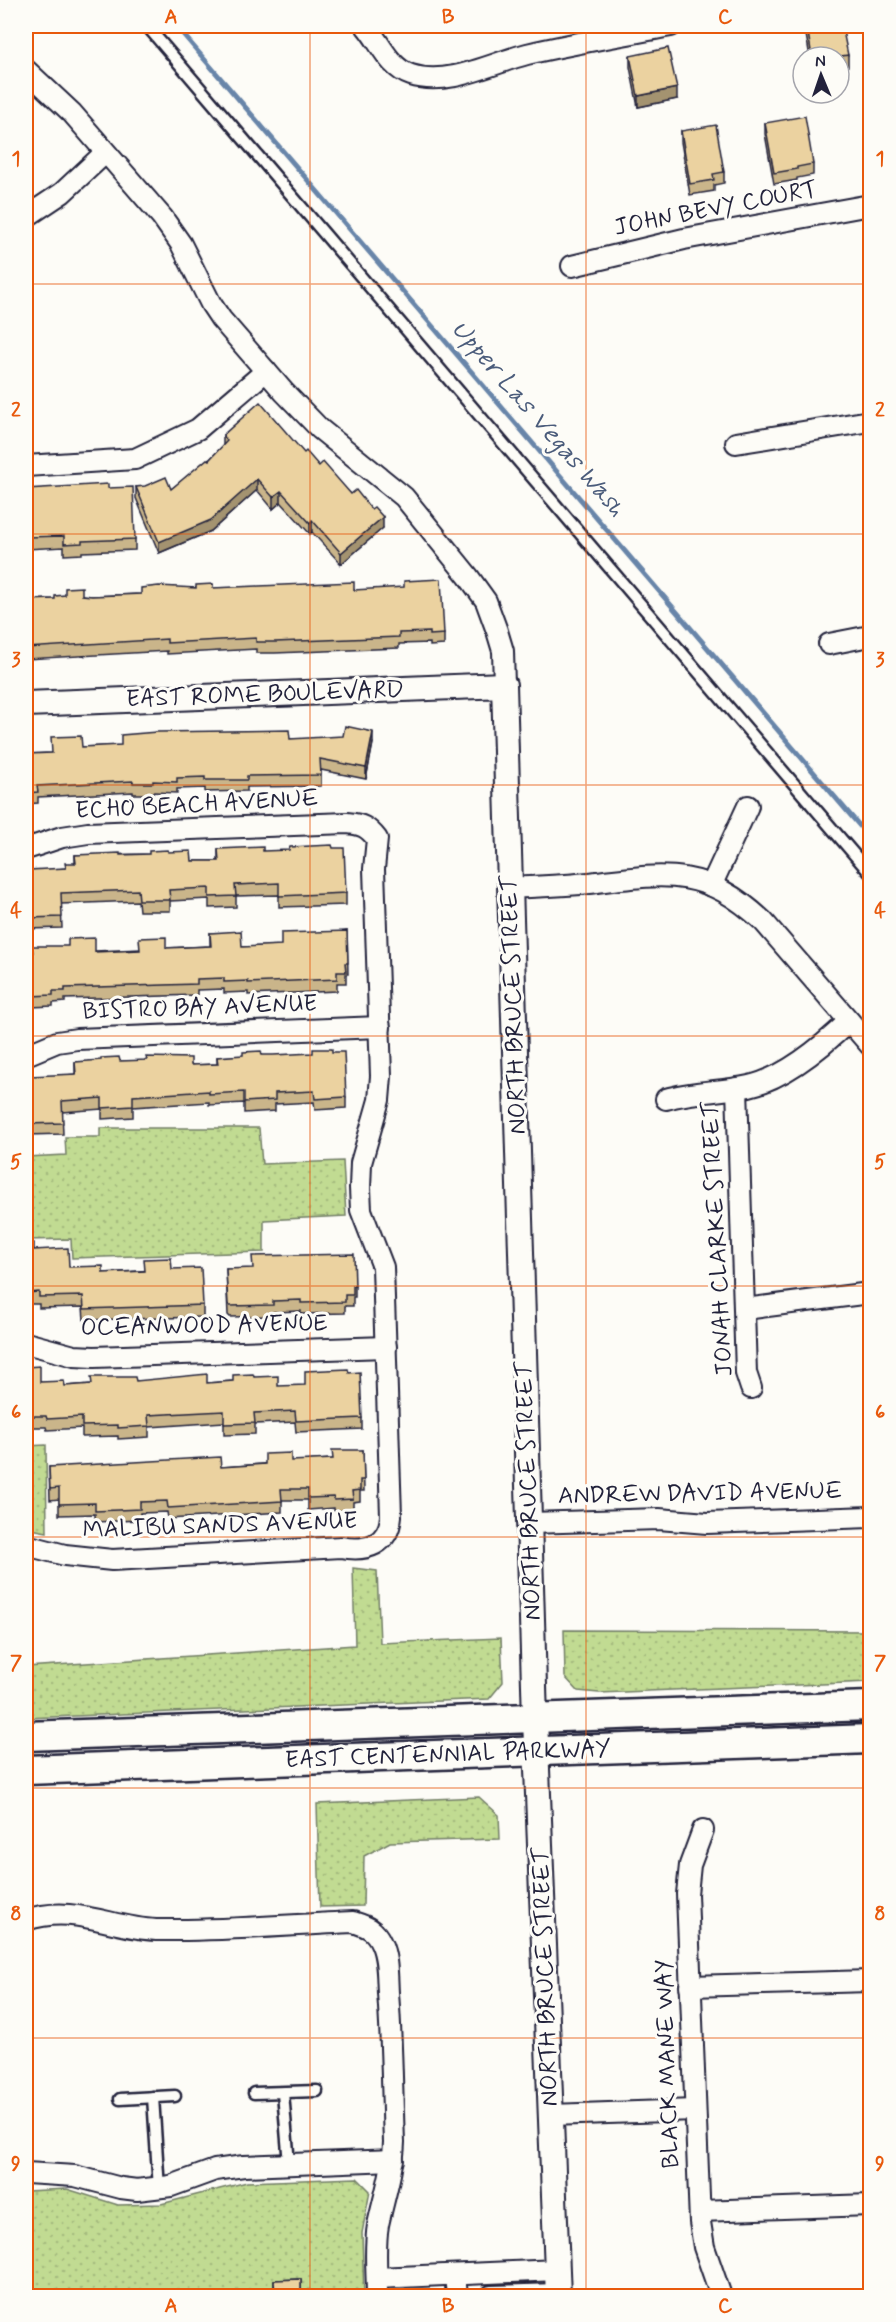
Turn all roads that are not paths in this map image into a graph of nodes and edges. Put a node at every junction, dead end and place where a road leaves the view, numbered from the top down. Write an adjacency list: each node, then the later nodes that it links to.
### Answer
1 (147, 26): 19 (lane)
2 (366, 26): 3 (street)
3 (671, 26)
4 (26, 70): 5 (street)
5 (105, 153): 7 (street); 9 (street)
6 (870, 206): 8 (street, JOHN BEVY COURT)
7 (26, 217)
8 (572, 266)
9 (266, 371): 12 (street); 15 (street)
10 (870, 421): 11 (street)
11 (736, 443)
12 (26, 466)
13 (870, 636): 14 (street)
14 (829, 644)
15 (504, 685): 16 (street, EAST ROME BOULEVARD); 21 (street, NORTH BRUCE STREET)
16 (26, 704)
17 (748, 806): 20 (street)
18 (26, 849): 23 (street, ECHO BEACH AVENUE)
19 (870, 873)
20 (711, 886): 21 (street); 22 (street)
21 (510, 888): 34 (street, NORTH BRUCE STREET)
22 (849, 1021): 24 (street); 26 (street)
23 (380, 1026): 25 (street, BISTRO BAY AVENUE); 31 (street)
24 (870, 1045)
25 (26, 1055)
26 (737, 1088): 27 (street); 29 (street, JONAH CLARKE STREET)
27 (666, 1099)
28 (870, 1293): 29 (street)
29 (745, 1309): 32 (street, JONAH CLARKE STREET)
30 (26, 1343): 31 (street, OCEANWOOD AVENUE)
31 (386, 1347): 35 (street, MALIBU SANDS AVENUE)
32 (751, 1388)
33 (870, 1517): 34 (street, ANDREW DAVID AVENUE)
34 (530, 1522): 37 (street, NORTH BRUCE STREET)
35 (26, 1545)
36 (870, 1706): 37 (main road, EAST CENTENNIAL PARKWAY)
37 (535, 1719): 38 (main road, EAST CENTENNIAL PARKWAY); 40 (street, NORTH BRUCE STREET)
38 (26, 1736)
39 (870, 1739): 40 (main road, EAST CENTENNIAL PARKWAY)
40 (536, 1752): 41 (main road, EAST CENTENNIAL PARKWAY); 53 (street, NORTH BRUCE STREET)
41 (26, 1770)
42 (703, 1830): 45 (street, BLACK MANE WAY)
43 (26, 1920): 54 (street)
44 (870, 1981): 45 (street)
45 (690, 1986): 52 (street, BLACK MANE WAY)
46 (317, 2091): 47 (lane)
47 (283, 2092): 48 (lane); 55 (lane)
48 (254, 2093)
49 (175, 2096): 50 (lane)
50 (153, 2097): 51 (lane); 57 (lane)
51 (120, 2098)
52 (695, 2109): 53 (street); 59 (street, BLACK MANE WAY)
53 (551, 2115): 60 (street, NORTH BRUCE STREET)
54 (393, 2160): 55 (street); 62 (street)
55 (289, 2164): 57 (street)
56 (26, 2173): 57 (street)
57 (159, 2189)
58 (870, 2205): 59 (street)
59 (700, 2211): 66 (street, BLACK MANE WAY)
60 (557, 2270): 61 (street); 63 (street, NORTH BRUCE STREET)
61 (455, 2275): 62 (street); 64 (street)
62 (377, 2287)
63 (558, 2295): 65 (street)
64 (457, 2296)
65 (491, 2296)
66 (722, 2296)

